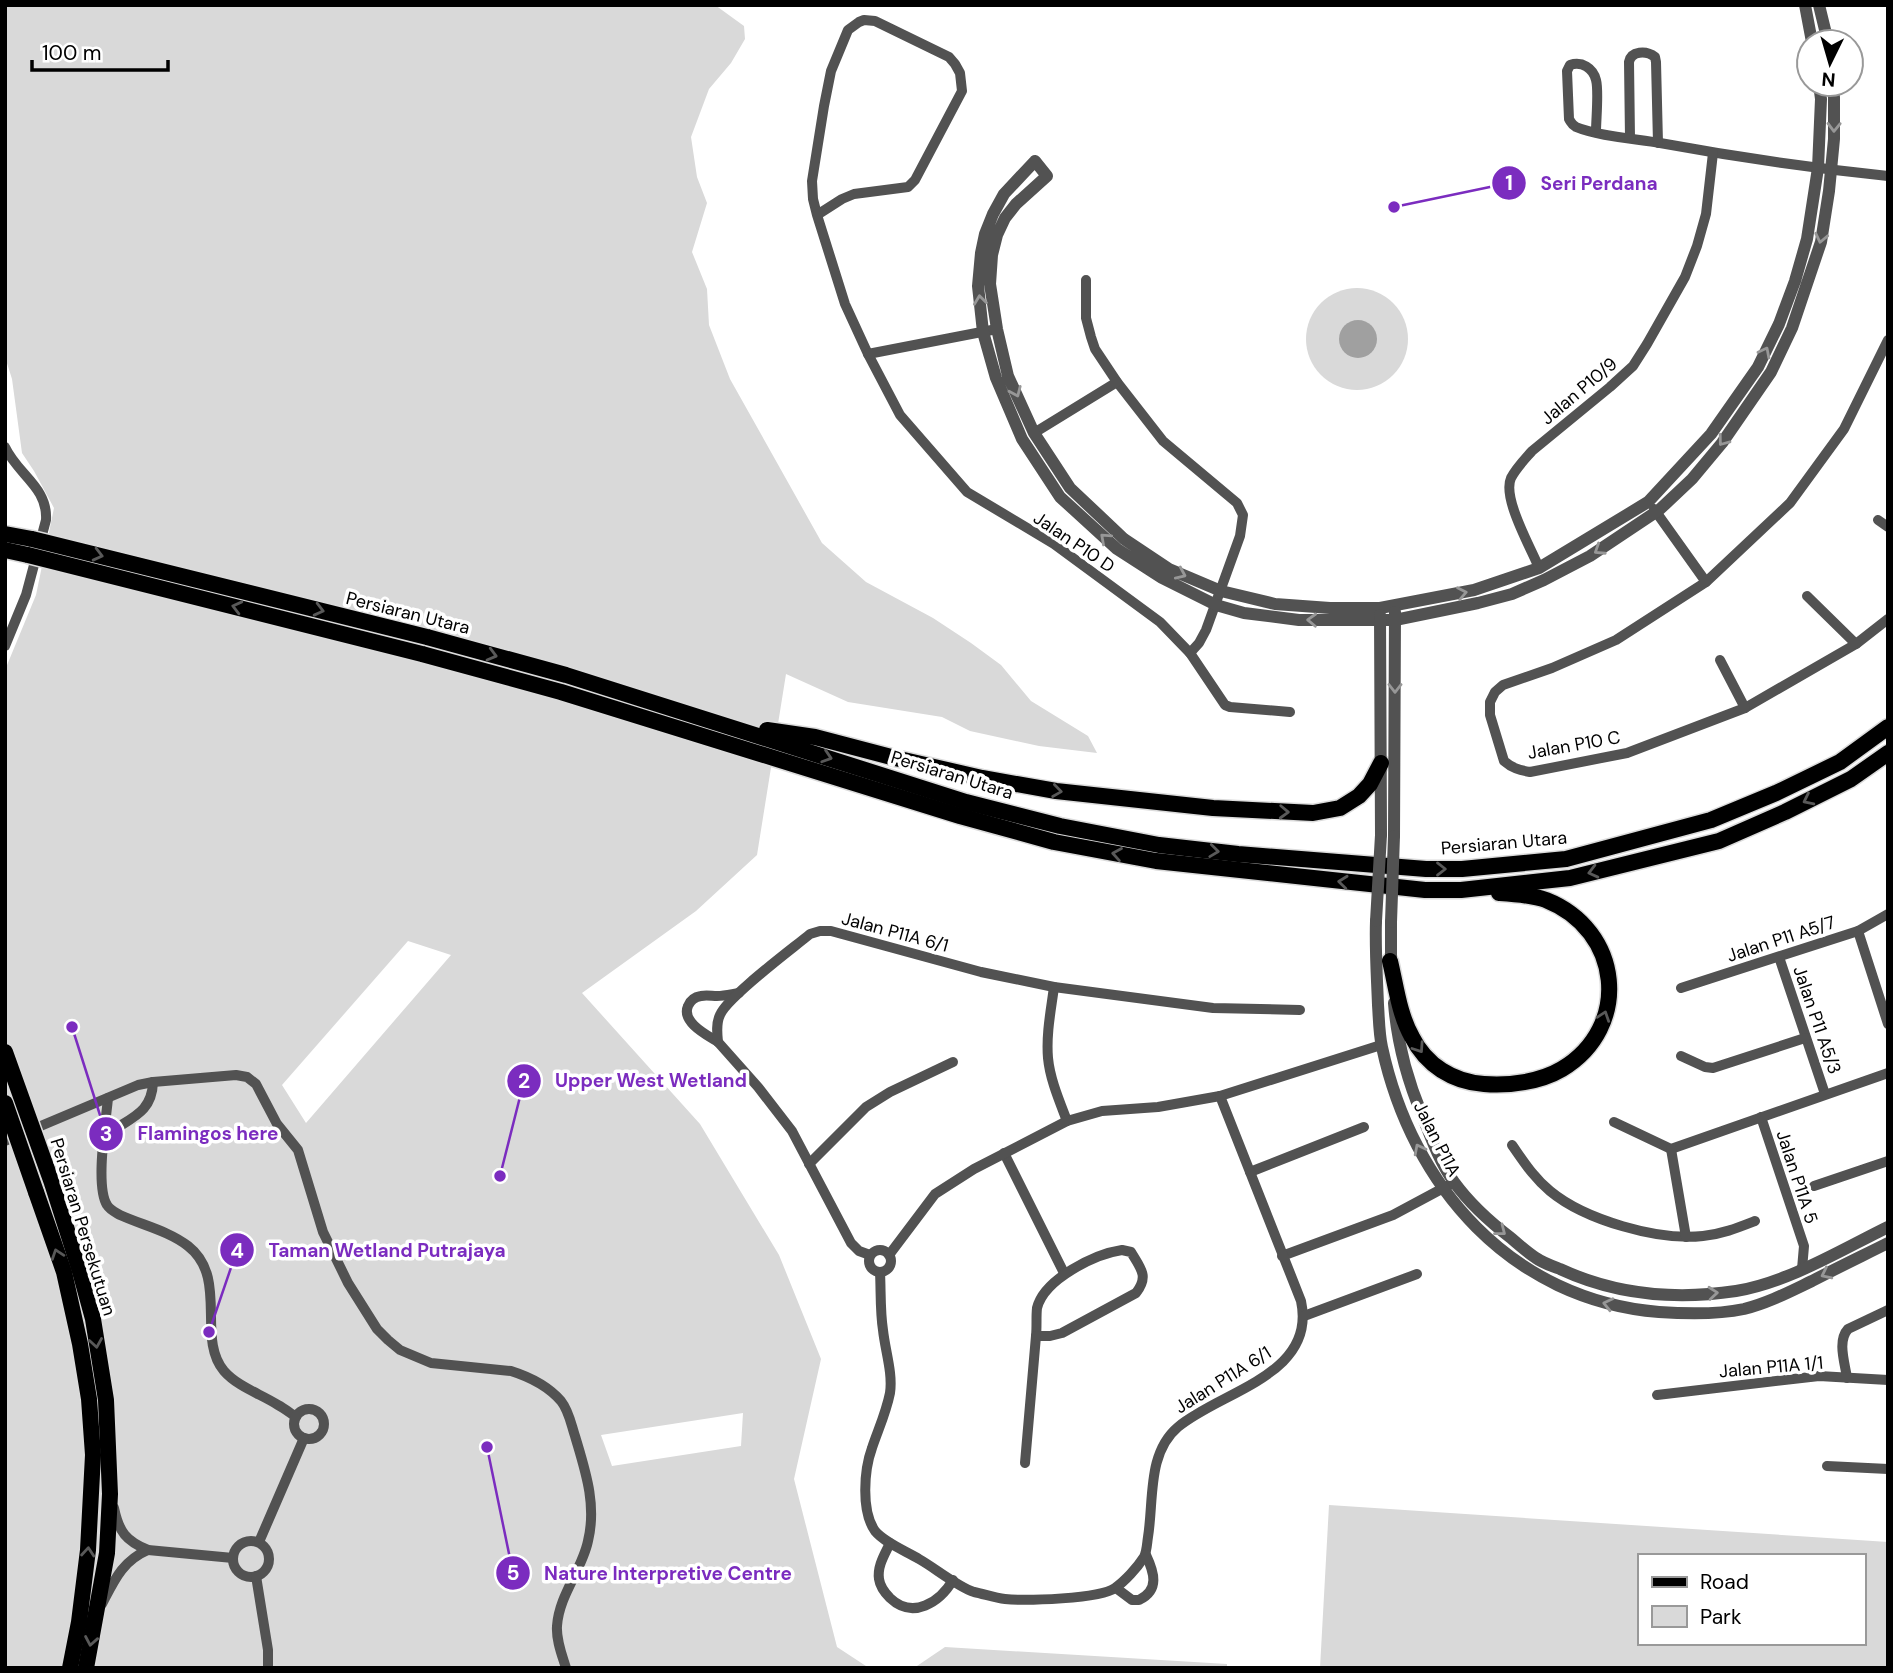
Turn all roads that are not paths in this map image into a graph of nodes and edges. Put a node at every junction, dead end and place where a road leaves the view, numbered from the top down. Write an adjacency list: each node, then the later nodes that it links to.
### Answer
1 (1805, 5): 3 (street)
2 (1819, 5): 4 (street)
3 (1809, 28)
4 (1825, 28)
5 (1821, 98): 11 (street)
6 (1835, 98): 11 (street, one-way to 11)
7 (1596, 132): 7 (street); 8 (street)
8 (1630, 138): 9 (street); 9 (street)
9 (1658, 143): 10 (street)
10 (1713, 153): 11 (street); 28 (street, Jalan P10/9)
11 (1824, 169): 12 (street); 22 (street)
12 (1888, 176)
13 (817, 215): 13 (street, Jalan P10 D); 18 (street, Jalan P10 D)
14 (1086, 280): 19 (street)
15 (997, 329): 16 (street); 16 (street, one-way to 15); 20 (street, one-way to 20)
16 (983, 332): 18 (street); 32 (street, one-way to 16)
17 (1888, 340): 29 (street, Jalan P10 C)
18 (868, 354): 39 (street, Jalan P10 D)
19 (1117, 382): 20 (street); 30 (street)
20 (1034, 433): 30 (street, one-way to 30)
21 (5, 447): 38 (street)
22 (1652, 507): 28 (street); 29 (street); 36 (street, one-way to 36)
23 (1878, 520): 24 (street)
24 (1888, 527)
25 (5, 534): 26 (main road, Persiaran Utara)
26 (30, 547): 27 (main road, Persiaran Utara); 43 (main road, Persiaran Utara, one-way to 43, bridge); 50 (main road, Persiaran Utara, one-way to 26, bridge)
27 (5, 550)
28 (1539, 568): 33 (street, one-way to 28)
29 (1706, 582): 41 (street, Jalan P10 C)
30 (1221, 592): 32 (street); 34 (street)
31 (1807, 596): 37 (street)
32 (1216, 605): 34 (street, one-way to 32); 39 (street)
33 (1395, 606): 34 (street); 36 (street, Jalan P11A)
34 (1380, 614): 36 (street); 46 (street, Jalan P11A)
35 (1888, 619): 37 (street, Jalan P10 C)
36 (1395, 620): 49 (street, Jalan P11A, one-way to 49)
37 (1856, 644): 41 (street, Jalan P10 C)
38 (5, 646)
39 (1190, 653): 42 (street, Jalan P10 D)
40 (1720, 660): 41 (street)
41 (1745, 708)
42 (1290, 712)
43 (726, 725): 44 (main road, Persiaran Utara, one-way to 44); 46 (main road, one-way to 46)
44 (1888, 727)
45 (1888, 753): 48 (main road, Persiaran Utara)
46 (1381, 763): 49 (street, Jalan P11A)
47 (1888, 766): 48 (main road)
48 (1851, 779): 50 (main road, Persiaran Utara, one-way to 50)
49 (1388, 835): 54 (street, Jalan P11A, bridge); 62 (street, Jalan P11A, bridge)
50 (1461, 890): 54 (main road, one-way to 50)
51 (1888, 914): 52 (street, Jalan P11 A5/7)
52 (1858, 931): 53 (street, Jalan P11 A5/7); 59 (street)
53 (1779, 957): 56 (street, Jalan P11 A5/7); 60 (street, Jalan P11 A5/3)
54 (1390, 961): 84 (street, Jalan P11A)
55 (1054, 987): 57 (street, Jalan P11A 6/1); 58 (street, Jalan P11A 6/1); 73 (street)
56 (1681, 988)
57 (740, 993): 61 (street, Jalan P11A 6/1); 61 (street)
58 (1300, 1010)
59 (1888, 1024)
60 (1805, 1038): 64 (street); 68 (street, Jalan P11 A5/3)
61 (718, 1042): 82 (street)
62 (1381, 1045): 69 (street); 86 (street, Jalan P11A, one-way to 62)
63 (5, 1052): 111 (main road, Persiaran Persekutuan, one-way to 111, bridge)
64 (1681, 1056)
65 (953, 1062): 82 (street)
66 (1888, 1073): 68 (street)
67 (153, 1082): 70 (street); 76 (street); 126 (street)
68 (1825, 1094): 72 (street)
69 (1220, 1096): 73 (street); 83 (street)
70 (108, 1098): 76 (street); 77 (street)
71 (5, 1103): 122 (main road, Persiaran Persekutuan, one-way to 71, bridge)
72 (1761, 1117): 79 (street); 91 (street, Jalan P11A 5)
73 (1067, 1121): 80 (street)
74 (1614, 1122): 79 (street)
75 (1364, 1127): 83 (street)
76 (105, 1136): 106 (street)
77 (5, 1141)
78 (1512, 1145): 89 (street)
79 (1671, 1149): 89 (street)
80 (1004, 1153): 93 (street); 98 (street)
81 (1888, 1161): 85 (street)
82 (809, 1164): 92 (street)
83 (1250, 1172): 94 (street)
84 (1454, 1182): 86 (street); 96 (street, Jalan P11A, one-way to 96)
85 (1814, 1186)
86 (1442, 1189): 90 (street, Jalan P11A, one-way to 86); 94 (street)
87 (1755, 1221): 89 (street)
88 (1888, 1227): 95 (street, Jalan P11A)
89 (1686, 1237)
90 (1888, 1243)
91 (1804, 1246): 95 (street, Jalan P11A 5); 96 (street, Jalan P11A 5)
92 (870, 1255): 93 (street); 97 (street)
93 (890, 1255): 97 (street)
94 (1282, 1256): 101 (street)
95 (1818, 1261): 96 (street, Jalan P11A)
96 (1802, 1269)
97 (880, 1272): 113 (street)
98 (1064, 1273): 102 (street); 102 (street)
99 (1417, 1274): 101 (street)
100 (1888, 1310): 103 (street)
101 (1304, 1316): 115 (street, Jalan P11A 6/1)
102 (1036, 1336): 108 (street)
103 (1847, 1378): 104 (street, Jalan P11A 1/1); 105 (street, Jalan P11A 1/1)
104 (1888, 1380)
105 (1657, 1395)
106 (296, 1417): 107 (street); 107 (street)
107 (304, 1438): 112 (street)
108 (1025, 1463)
109 (1828, 1466): 110 (street)
110 (1888, 1469)
111 (110, 1494): 114 (street); 120 (main road, Persiaran Persekutuan)
112 (259, 1542): 116 (street); 117 (street)
113 (890, 1543): 118 (street); 118 (street)
114 (148, 1550): 116 (street); 120 (street)
115 (1146, 1555): 119 (street); 119 (street, Jalan P11A 6/1)
116 (233, 1558): 117 (street)
117 (256, 1576): 121 (street)
118 (953, 1580): 119 (street)
119 (1116, 1588)
120 (96, 1614): 123 (main road, Persiaran Persekutuan, one-way to 123)
121 (268, 1650): 124 (street); 125 (street)
122 (70, 1668)
123 (86, 1668)
124 (268, 1668)
125 (276, 1668)
126 (566, 1668)

